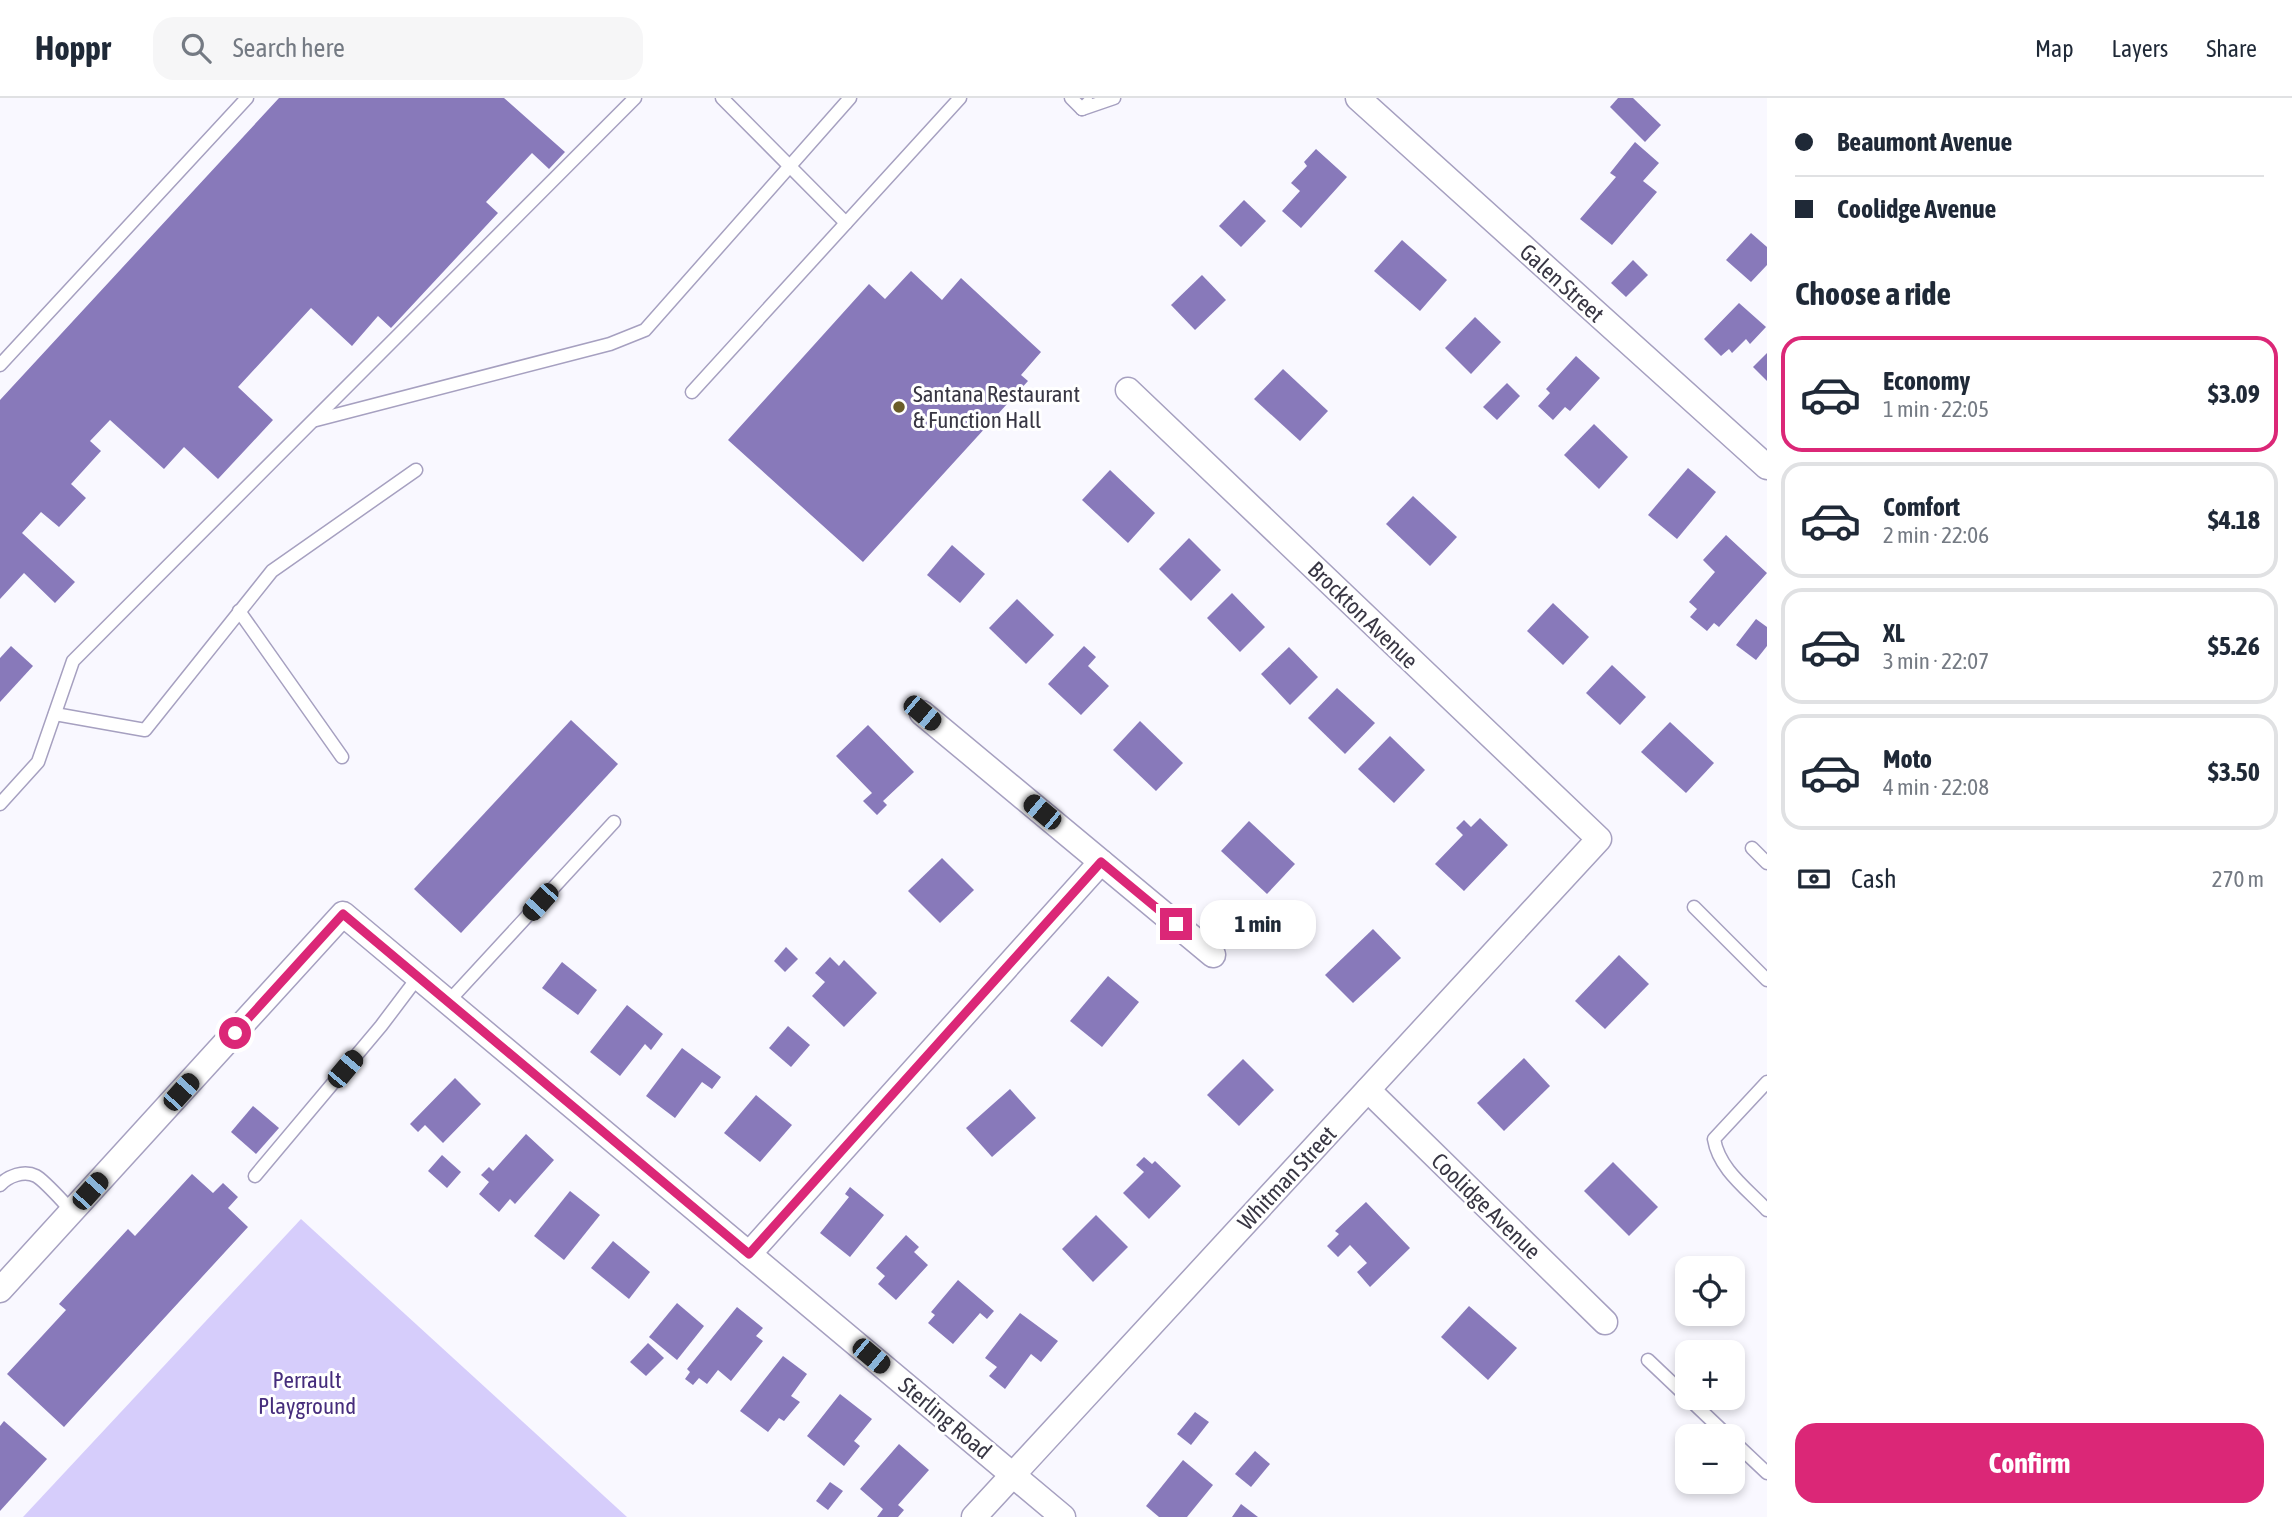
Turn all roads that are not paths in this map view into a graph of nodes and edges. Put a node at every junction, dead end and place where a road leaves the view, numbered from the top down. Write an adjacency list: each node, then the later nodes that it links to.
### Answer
1 (247, 98): 13 (lane)
2 (635, 98): 16 (lane)
3 (722, 98): 11 (lane)
4 (850, 98): 11 (lane)
5 (960, 98): 12 (lane)
6 (1071, 98): 10 (lane)
7 (1092, 98): 10 (lane)
8 (1114, 98): 10 (lane)
9 (1358, 98): 17 (street, Galen Street)
10 (1082, 109)
11 (790, 166): 12 (lane); 16 (lane)
12 (846, 223): 15 (lane)
13 (0, 365)
14 (1128, 390): 25 (street, Brockton Avenue)
15 (692, 392)
16 (316, 420): 21 (lane)
17 (1767, 467)
18 (416, 470): 19 (lane)
19 (239, 611): 21 (lane); 22 (lane)
20 (922, 713): 27 (street)
21 (55, 714): 23 (lane)
22 (342, 757)
23 (0, 804)
24 (614, 822): 33 (lane)
25 (1599, 839): 35 (street, Whitman Street)
26 (1752, 848): 28 (lane)
27 (1101, 862): 30 (street); 40 (street)
28 (1767, 863)
29 (1694, 907): 32 (lane)
30 (1213, 955)
31 (418, 977): 33 (street, Sterling Road); 36 (lane); 39 (street, Sterling Road)
32 (1767, 980)
33 (448, 1002): 40 (street, Sterling Road)
34 (1767, 1082): 38 (lane)
35 (1368, 1090): 42 (street, Coolidge Avenue); 49 (street, Whitman Street)
36 (255, 1176)
37 (0, 1185): 39 (lane)
38 (1767, 1210)
39 (72, 1211): 41 (street)
40 (749, 1254): 49 (street, Sterling Road)
41 (0, 1290)
42 (1605, 1322)
43 (1648, 1360): 44 (lane)
44 (1675, 1386)
45 (1701, 1410): 46 (lane)
46 (1716, 1424)
47 (1745, 1452): 48 (lane)
48 (1767, 1473)
49 (1013, 1475): 50 (street, Whitman Street); 51 (street, Sterling Road)
50 (974, 1517)
51 (1063, 1517)

